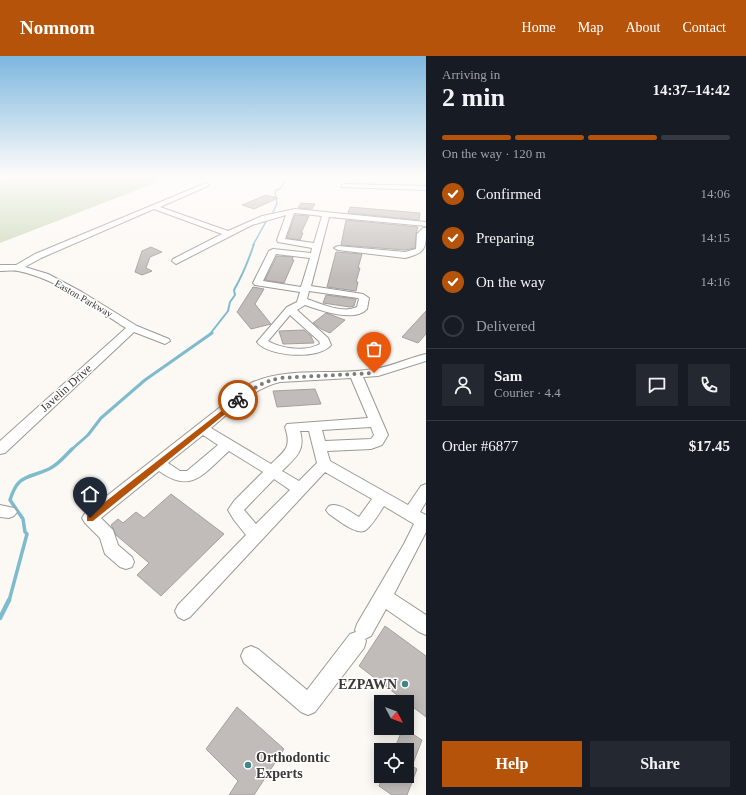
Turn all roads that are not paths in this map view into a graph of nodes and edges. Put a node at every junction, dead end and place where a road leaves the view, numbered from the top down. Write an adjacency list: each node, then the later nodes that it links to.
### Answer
1 (148, 209): 13 (street)
2 (161, 209): 7 (street)
3 (291, 212): 4 (street); 7 (street); 8 (street)
4 (326, 214): 5 (street); 8 (street)
5 (426, 224)
6 (426, 230): 9 (street)
7 (230, 234): 11 (street)
8 (317, 246): 10 (street)
9 (338, 248)
10 (314, 256): 14 (street); 14 (street)
11 (176, 261)
12 (0, 268): 13 (street, Easton Parkway)
13 (18, 268): 17 (street, Easton Parkway)
14 (305, 289): 15 (street); 15 (street)
15 (302, 301): 16 (street)
16 (290, 309): 16 (street)
17 (133, 328): 18 (street, Easton Parkway); 26 (street, Javelin Drive)
18 (165, 341)
19 (426, 356): 20 (street)
20 (356, 375): 21 (street); 23 (street)
21 (376, 422): 22 (street); 25 (street)
22 (314, 426): 25 (street); 29 (street)
23 (203, 429): 24 (street); 27 (street)
24 (228, 444): 27 (street); 29 (street)
25 (320, 446): 28 (street)
26 (0, 449)
27 (159, 464): 36 (street)
28 (324, 464): 30 (street); 32 (street)
29 (273, 472): 30 (street); 35 (street)
30 (301, 489): 35 (street)
31 (426, 490): 34 (street)
32 (382, 498): 33 (street); 34 (street)
33 (334, 510)
34 (420, 519): 37 (street)
35 (256, 535): 38 (street)
36 (126, 562)
37 (382, 596): 39 (street); 40 (street)
38 (184, 612)
39 (426, 626)
40 (251, 656)

